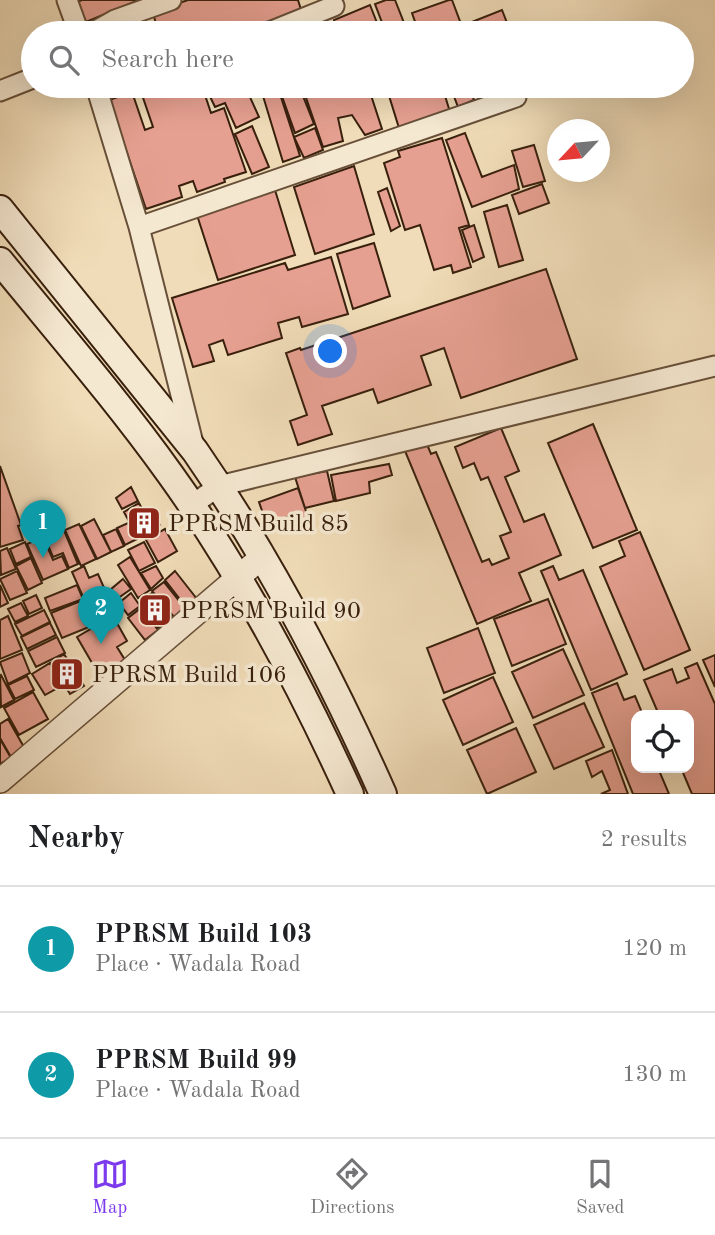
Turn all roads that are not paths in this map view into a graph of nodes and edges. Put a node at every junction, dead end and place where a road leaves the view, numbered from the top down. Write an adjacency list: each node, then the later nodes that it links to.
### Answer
1 (67, 0): 4 (street)
2 (171, 0): 5 (street)
3 (334, 6): 6 (street)
4 (75, 21)
5 (113, 21)
6 (297, 21)
7 (21, 83): 8 (street)
8 (0, 91)
9 (105, 98): 12 (street)
10 (513, 98): 12 (street)
11 (0, 209): 15 (main road)
12 (139, 227): 15 (street)
13 (0, 261): 17 (main road)
14 (715, 366): 16 (street)
15 (194, 451): 16 (main road)
16 (219, 486): 17 (street); 18 (main road)
17 (192, 505): 19 (main road)
18 (262, 557): 19 (street); 22 (main road)
19 (237, 578): 20 (street); 21 (main road)
20 (0, 781)
21 (350, 794)
22 (383, 794)

